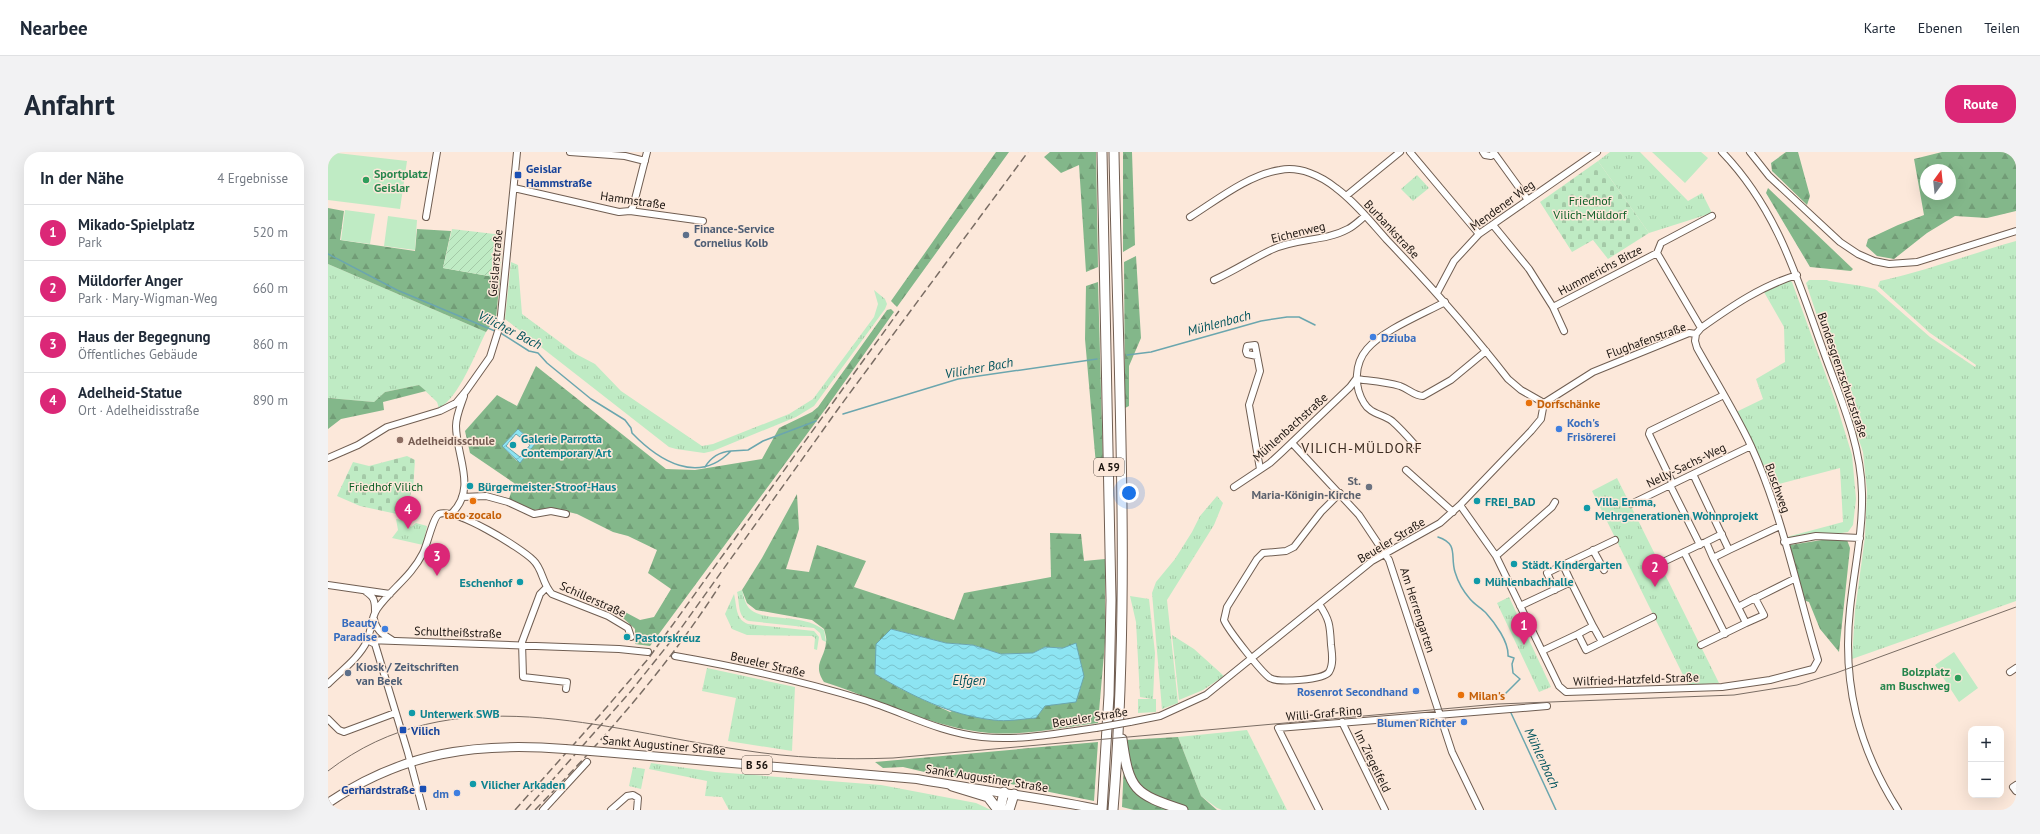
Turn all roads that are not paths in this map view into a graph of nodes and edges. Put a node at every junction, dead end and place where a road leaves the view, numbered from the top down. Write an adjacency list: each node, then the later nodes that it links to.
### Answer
1 (437, 152): 21 (street)
2 (517, 152): 15 (street, Geislarstraße)
3 (570, 152): 14 (street)
4 (647, 152): 14 (street)
5 (1102, 152): 129 (highway, A 59)
6 (1114, 152): 111 (highway, A 59)
7 (1400, 152): 16 (street)
8 (1410, 152): 26 (street)
9 (1483, 152): 13 (street)
10 (1597, 152): 17 (street, Mendener Weg)
11 (1722, 152): 28 (street, Bundesgrenzschutzstraße)
12 (1750, 152): 25 (street)
13 (1495, 153): 17 (street)
14 (645, 161): 18 (street)
15 (514, 188): 18 (street, Hammstraße); 39 (street, Geislarstraße)
16 (1346, 196): 19 (street, Burbankstraße); 22 (street, Burbankstraße)
17 (1528, 200): 24 (street, Mendener Weg)
18 (630, 211): 23 (street, Hammstraße)
19 (1365, 216): 29 (street, Eichenweg); 30 (street, Burbankstraße)
20 (1712, 216): 27 (street, Hummerichs Bitze)
21 (426, 217)
22 (1190, 217)
23 (702, 221)
24 (1492, 225): 26 (street, Mendener Weg); 32 (street, Hummerichs Bitze)
25 (2016, 231)
26 (1479, 234): 30 (street, Mendener Weg)
27 (1657, 253): 32 (street, Hummerichs Bitze); 33 (street, Hummerichs Bitze)
28 (1797, 275): 33 (street, Flughafenstraße); 63 (street, Bundesgrenzschutzstraße)
29 (1214, 280)
30 (1437, 293): 31 (street, Burbankstraße)
31 (1445, 302): 36 (street, Burbankstraße); 38 (street)
32 (1553, 307): 34 (street, Hummerichs Bitze)
33 (1701, 328): 35 (street, Flughafenstraße)
34 (1564, 330)
35 (1696, 334): 40 (street, Buschweg); 41 (street, Flughafenstraße)
36 (1486, 351): 38 (street); 41 (street, Burbankstraße)
37 (1257, 356): 48 (street)
38 (1356, 379): 44 (street, Mühlenbachstraße); 45 (street)
39 (466, 391): 42 (street); 43 (street)
40 (1724, 395): 46 (street, Buschweg); 51 (street)
41 (1544, 403): 57 (street, Beueler Straße)
42 (450, 407): 43 (street); 47 (street)
43 (459, 411): 54 (street)
44 (1292, 443): 48 (street, Mühlenbachstraße); 53 (street, Am Herrengarten)
45 (1415, 445)
46 (1751, 446): 50 (street, Nelly-Sachs-Weg); 61 (street, Buschweg)
47 (328, 458)
48 (1260, 469): 52 (street, Mühlenbachstraße)
49 (1406, 470): 58 (street)
50 (1693, 474): 51 (street, Nelly-Sachs-Weg); 62 (street)
51 (1672, 484): 56 (street, Nelly-Sachs-Weg); 67 (street)
52 (1234, 487)
53 (1340, 493): 71 (street, Am Herrengarten); 103 (street)
54 (462, 497): 59 (street); 60 (street)
55 (1555, 502): 72 (street)
56 (1632, 504)
57 (1460, 506): 58 (street, Beueler Straße); 72 (street, Wilfried-Hatzfeld-Straße)
58 (1453, 512): 71 (street, Beueler Straße)
59 (451, 514): 80 (street, Schillerstraße); 83 (street)
60 (566, 514)
61 (1780, 526): 66 (street, Buschweg); 69 (street)
62 (1722, 534): 65 (street); 69 (street)
63 (1860, 538): 66 (street); 135 (street, Bundesgrenzschutzstraße)
64 (1614, 540): 68 (street)
65 (1706, 542): 67 (street); 73 (street)
66 (1784, 542): 77 (street, Buschweg)
67 (1700, 544): 70 (street)
68 (1593, 550): 75 (street); 76 (street)
69 (1729, 550): 73 (street)
70 (1684, 552): 74 (street); 93 (street)
71 (1385, 555): 85 (street, Beueler Straße); 112 (street, Am Herrengarten)
72 (1496, 556): 86 (street, Wilfried-Hatzfeld-Straße)
73 (1714, 558): 87 (street)
74 (1661, 563)
75 (1563, 565): 78 (street); 82 (street)
76 (1604, 570)
77 (1794, 579): 84 (street); 104 (street, Buschweg)
78 (1571, 582): 82 (street); 91 (street)
79 (328, 585): 81 (street)
80 (546, 588): 94 (street, Schillerstraße); 99 (street)
81 (362, 589): 83 (street); 88 (street)
82 (1555, 590): 86 (street)
83 (390, 594): 88 (street)
84 (1755, 598): 87 (street); 90 (street)
85 (1319, 604): 103 (street, Beueler Straße); 103 (street)
86 (1520, 606): 100 (street, Wilfried-Hatzfeld-Straße)
87 (1738, 607): 90 (street)
88 (375, 614): 95 (street); 96 (street)
89 (1653, 617): 97 (street)
90 (1746, 623): 93 (street)
91 (1593, 626): 92 (street); 97 (street)
92 (1578, 634): 97 (street); 100 (street)
93 (1725, 634): 98 (street)
94 (631, 637)
95 (368, 640): 96 (street, Schultheißstraße); 107 (street); 110 (street)
96 (393, 640): 99 (street, Schultheißstraße)
97 (1602, 642)
98 (1701, 645)
99 (522, 646): 101 (street, Schultheißstraße); 108 (street)
100 (1542, 651): 104 (street, Wilfried-Hatzfeld-Straße)
101 (648, 652)
102 (675, 656): 103 (street, Beueler Straße, bridge)
103 (1253, 659)
104 (1818, 660)
105 (2016, 668): 106 (street)
106 (2010, 672)
107 (329, 682)
108 (566, 689)
109 (1547, 706): 112 (street, Willi-Graf-Ring)
110 (396, 713): 113 (street); 115 (street)
111 (1119, 715): 130 (highway, A 59); 131 (highway)
112 (1440, 715): 114 (street, Willi-Graf-Ring); 134 (street, Am Herrengarten)
113 (328, 719)
114 (1342, 722): 132 (street, Willi-Graf-Ring); 133 (street, Im Ziegelfeld)
115 (411, 762): 118 (main road, Sankt Augustiner Straße / B 56, bridge); 122 (main road, Sankt Augustiner Straße / B 56); 123 (street)
116 (586, 762): 124 (street)
117 (2016, 784): 119 (street)
118 (952, 786): 120 (main road, Sankt Augustiner Straße / B 56); 127 (highway)
119 (2016, 791)
120 (1004, 792): 121 (main road, Sankt Augustiner Straße / B 56); 127 (highway)
121 (1014, 794): 128 (highway); 129 (main road, Sankt Augustiner Straße / B 56)
122 (328, 803)
123 (423, 810)
124 (543, 810)
125 (611, 810): 126 (street)
126 (637, 810)
127 (999, 810)
128 (1009, 810)
129 (1102, 810)
130 (1113, 810)
131 (1184, 810)
132 (1319, 810)
133 (1385, 810)
134 (1480, 810)
135 (1898, 810)

